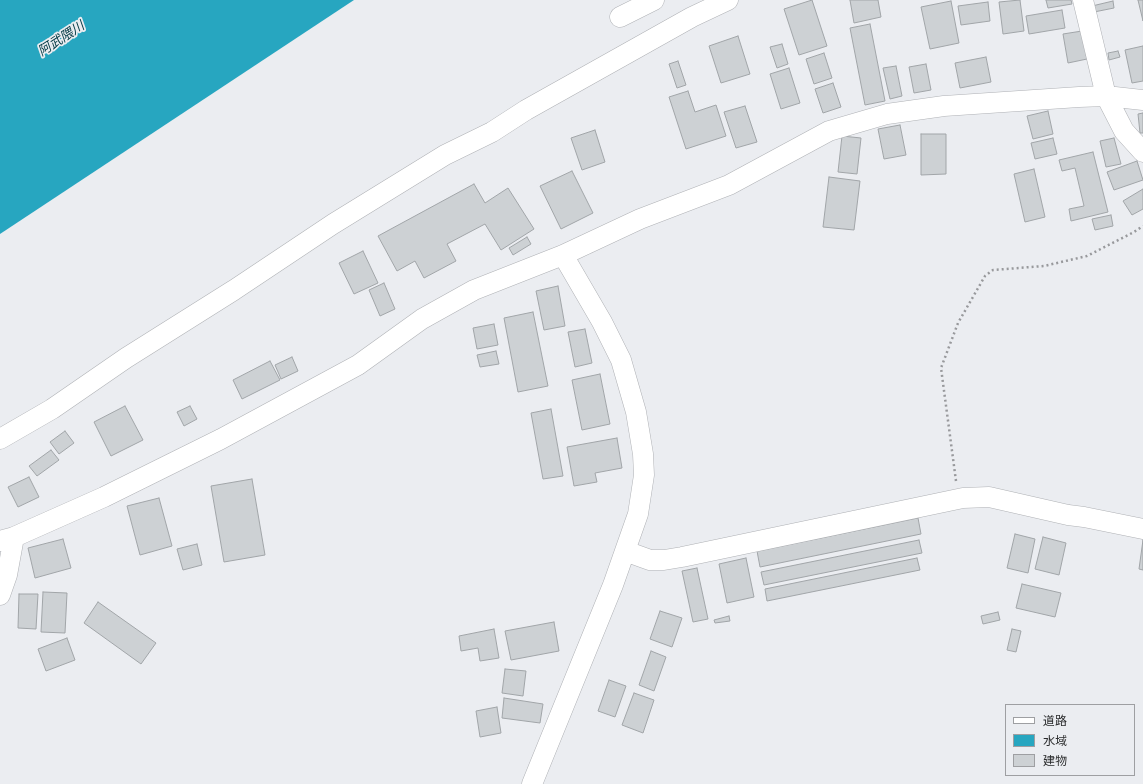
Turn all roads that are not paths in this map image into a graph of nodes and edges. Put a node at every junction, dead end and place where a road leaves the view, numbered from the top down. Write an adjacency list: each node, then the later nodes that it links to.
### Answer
1 (654, 0): 4 (street)
2 (728, 0): 9 (street)
3 (1083, 0): 5 (street)
4 (620, 17)
5 (1106, 96): 6 (street); 7 (street); 8 (street)
6 (1143, 100)
7 (1143, 152)
8 (563, 255): 11 (street); 12 (street)
9 (0, 439)
10 (1143, 530): 12 (street)
11 (7, 544): 13 (street)
12 (625, 551): 14 (street)
13 (0, 595)
14 (532, 784)

